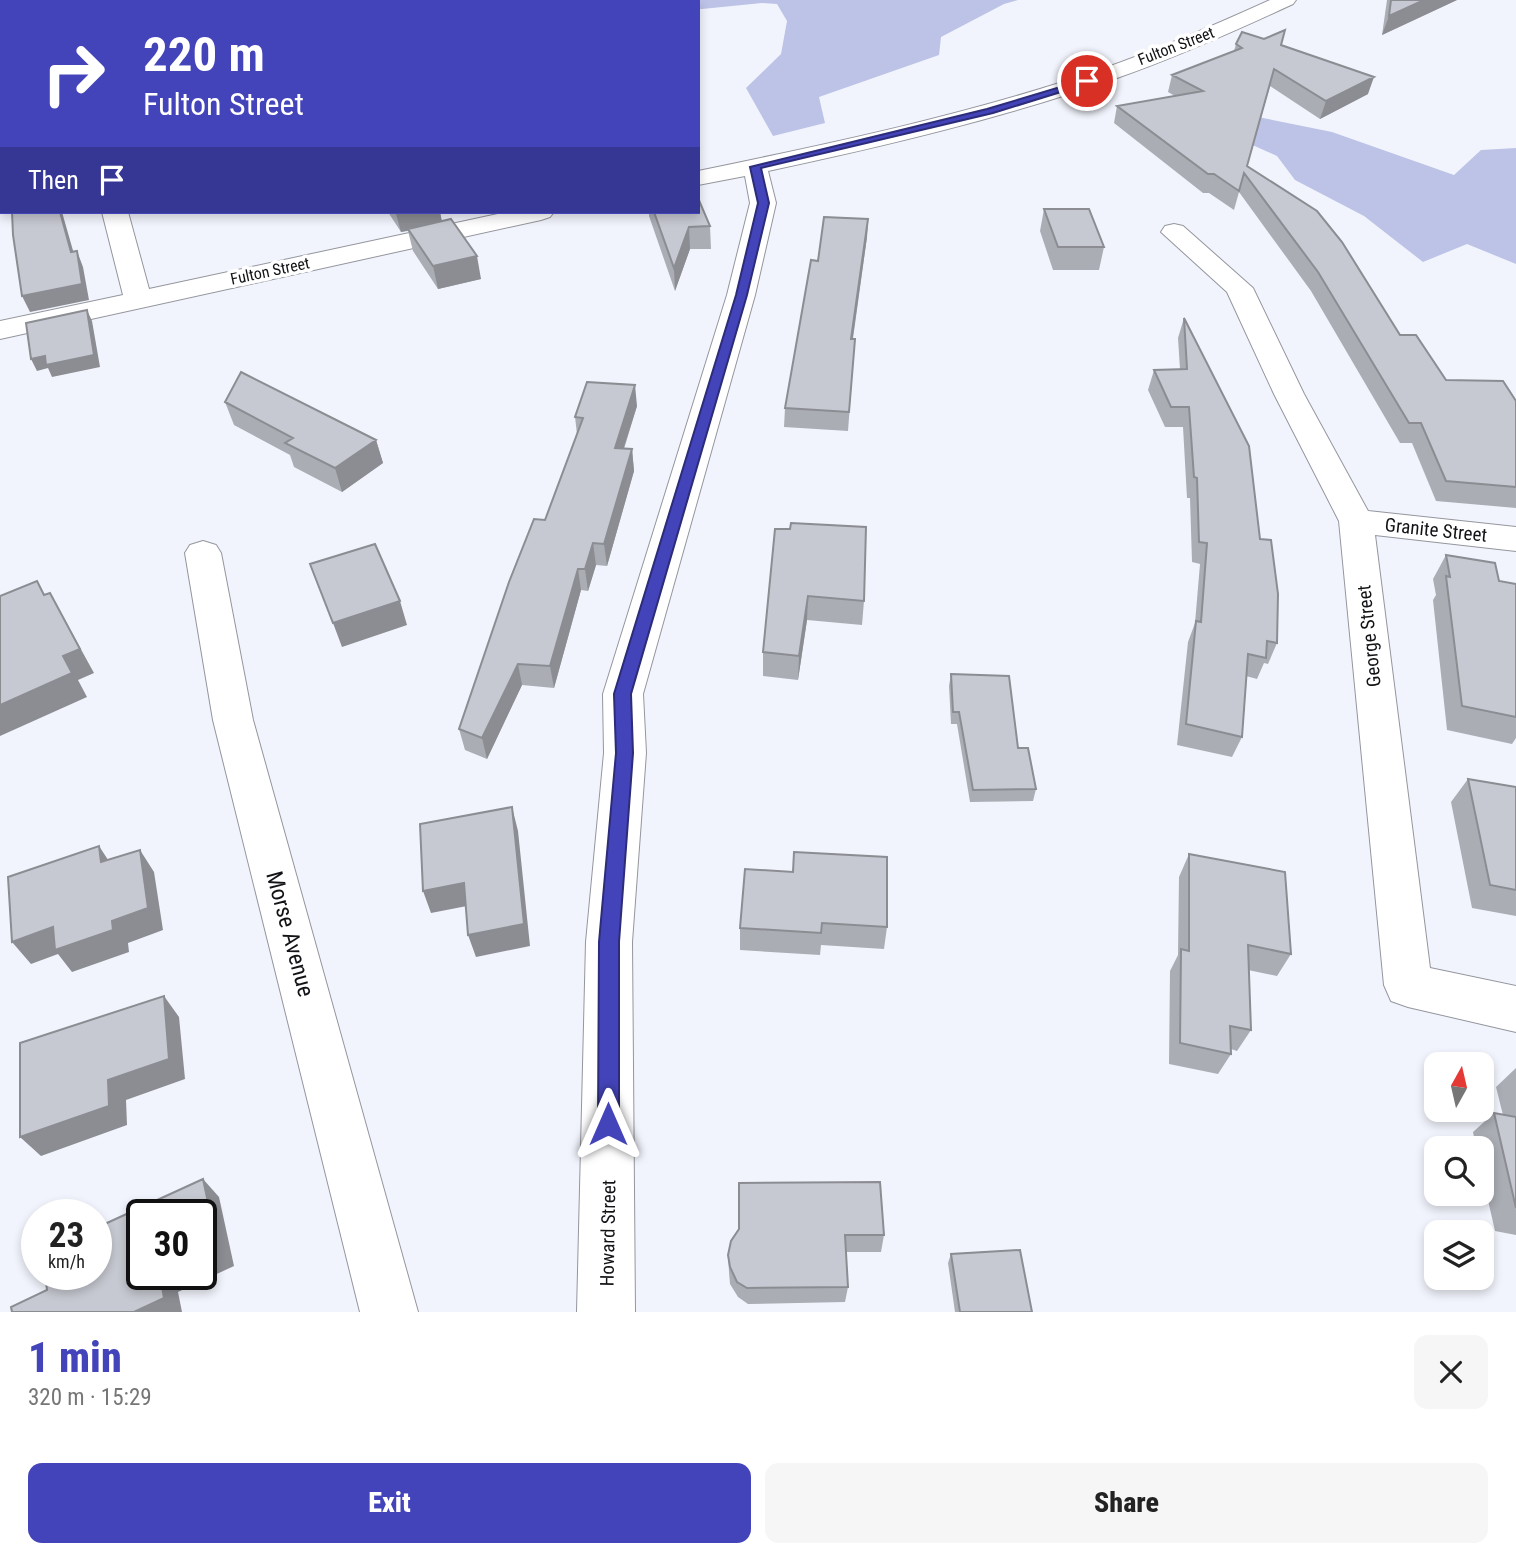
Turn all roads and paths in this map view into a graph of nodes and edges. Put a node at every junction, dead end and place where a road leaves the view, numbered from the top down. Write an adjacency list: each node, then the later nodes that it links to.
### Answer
1 (1286, 0): 2 (street, Fulton Street)
2 (755, 167): 3 (street, Fulton Street); 14 (street, Howard Street)
3 (700, 178)
4 (116, 214): 7 (street)
5 (532, 214): 7 (street, Fulton Street)
6 (1174, 232): 9 (street, George Street)
7 (138, 299): 8 (street, Fulton Street)
8 (0, 330)
9 (1356, 521): 10 (street, Granite Street); 12 (street, George Street)
10 (1516, 538)
11 (203, 553): 13 (street, Morse Avenue)
12 (1516, 1009)
13 (389, 1312)
14 (606, 1312)

